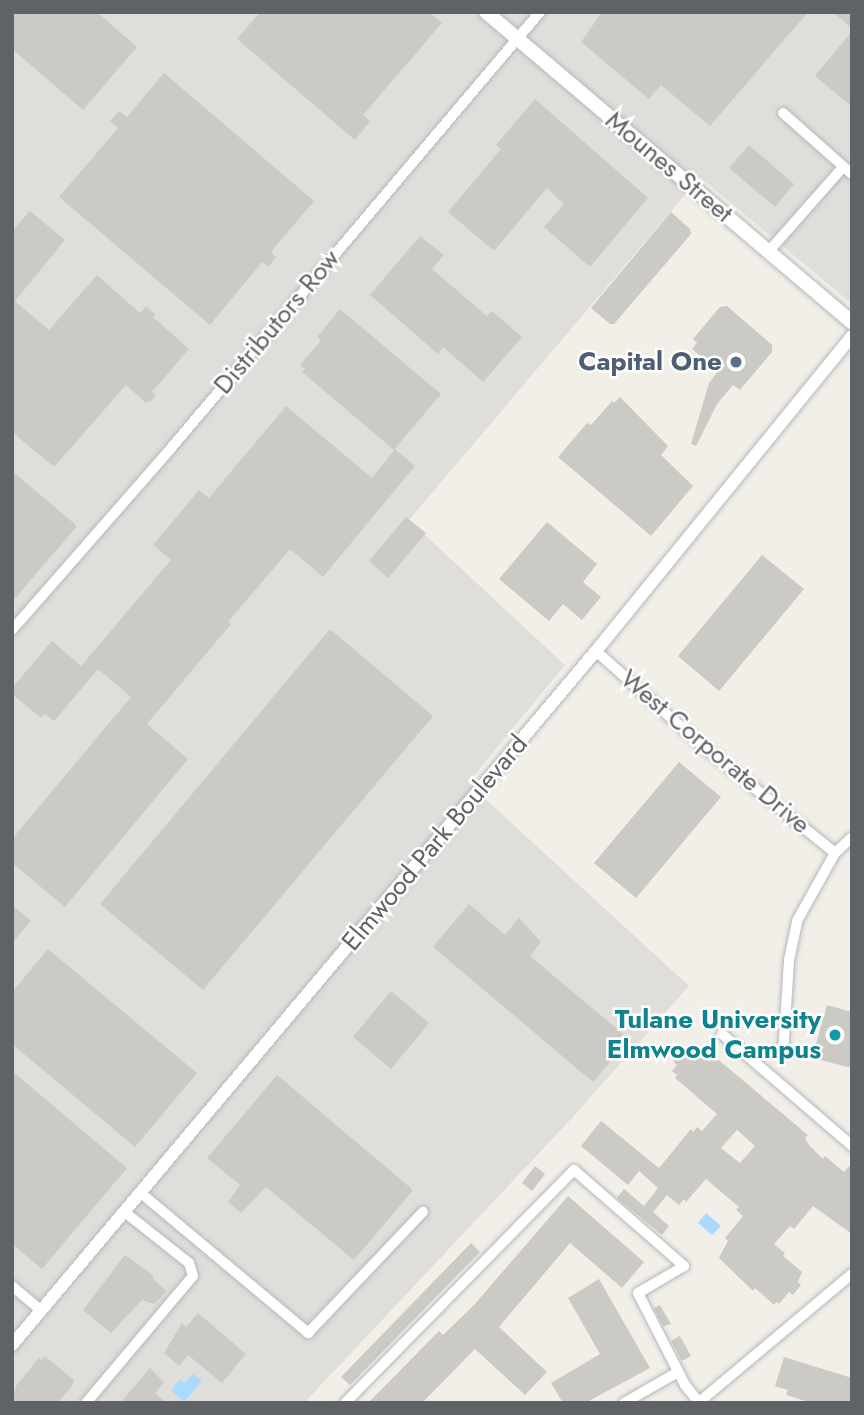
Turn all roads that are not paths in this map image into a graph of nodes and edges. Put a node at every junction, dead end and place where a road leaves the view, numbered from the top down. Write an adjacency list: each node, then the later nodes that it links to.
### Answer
1 (486, 12): 3 (main road, Mounes Street)
2 (540, 12): 3 (street, Distributors Row)
3 (517, 39): 7 (main road, Mounes Street); 10 (street, Distributors Row)
4 (783, 113): 5 (street)
5 (843, 167): 6 (street); 7 (street)
6 (852, 174)
7 (769, 251): 8 (main road, Mounes Street)
8 (852, 322)
9 (852, 336): 11 (street, Elmwood Park Boulevard)
10 (12, 630)
11 (596, 651): 13 (street, West Corporate Drive); 17 (street, Elmwood Park Boulevard)
12 (852, 837): 13 (street)
13 (835, 853): 15 (street)
14 (722, 1034): 16 (street)
15 (783, 1054)
16 (852, 1146)
17 (142, 1194): 18 (street); 19 (street, Elmwood Park Boulevard)
18 (423, 1212)
19 (126, 1213): 22 (street, Elmwood Park Boulevard); 26 (street)
20 (852, 1275): 25 (street)
21 (12, 1286): 22 (street)
22 (42, 1311): 23 (street, Elmwood Park Boulevard)
23 (12, 1345)
24 (678, 1371): 25 (street); 27 (street); 28 (street)
25 (698, 1402)
26 (86, 1403)
27 (345, 1403)
28 (624, 1403)

